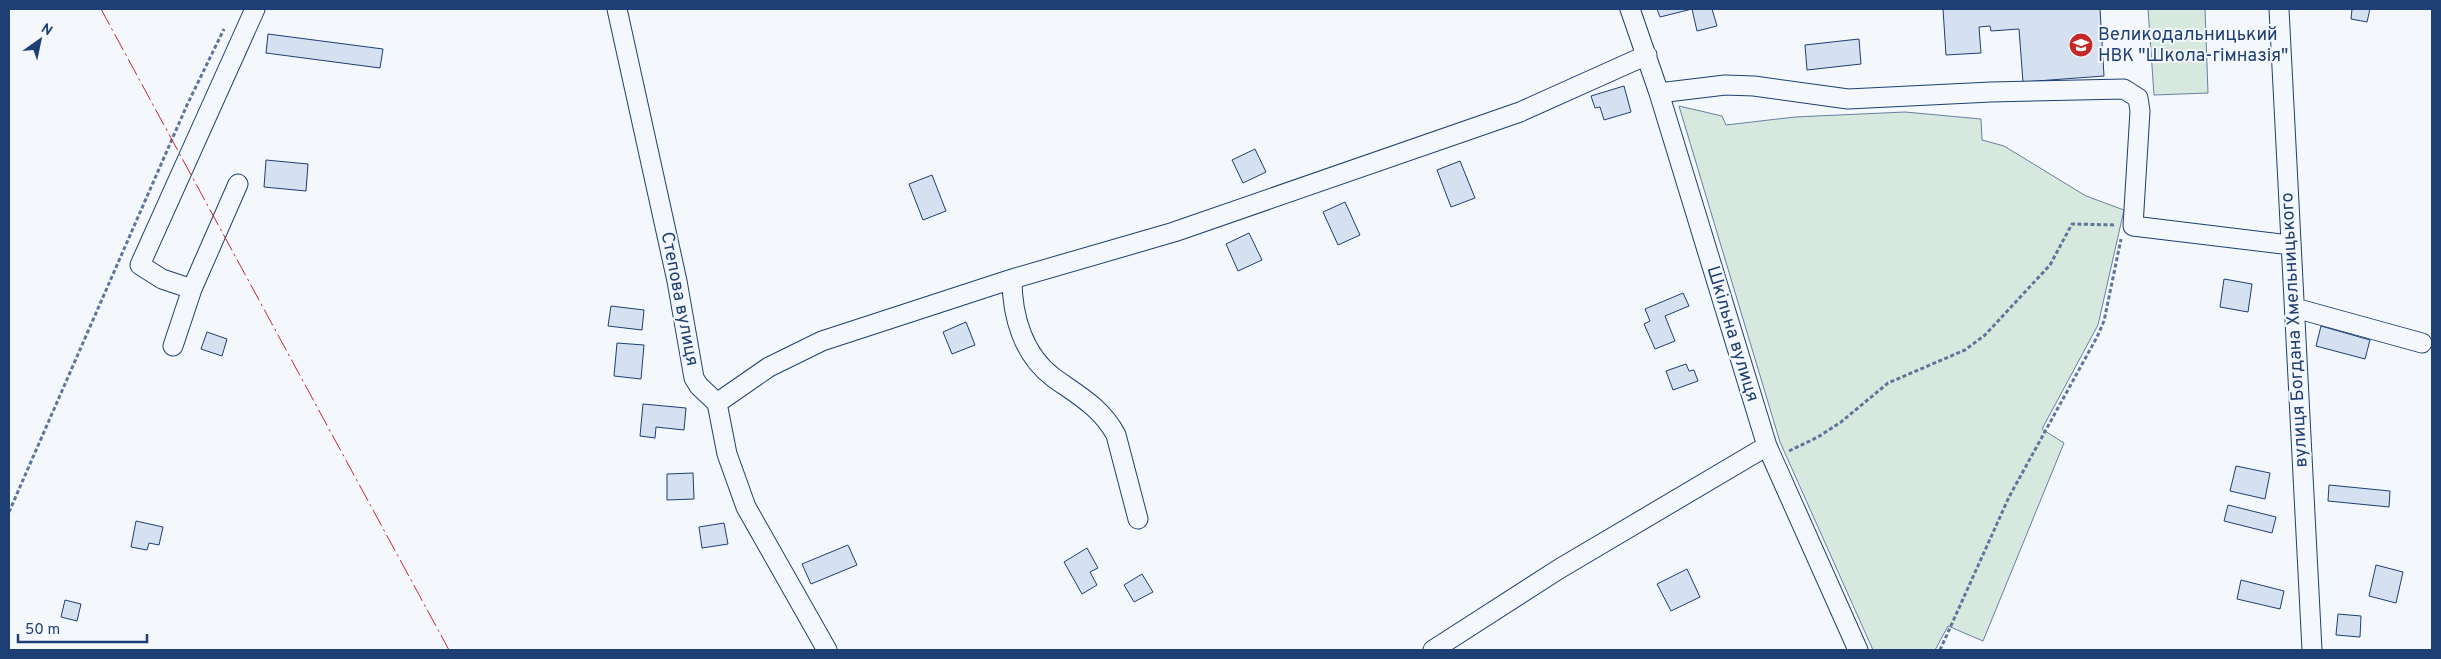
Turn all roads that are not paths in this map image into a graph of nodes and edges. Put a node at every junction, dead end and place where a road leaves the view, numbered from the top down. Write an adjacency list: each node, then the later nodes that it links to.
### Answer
1 (255, 9): 10 (street)
2 (617, 9): 14 (street, Степова вулиця)
3 (1630, 9): 5 (street, Шкільна вулиця)
4 (2279, 9): 8 (street, вулиця Богдана Хмельницького)
5 (1647, 55): 6 (street, Шкільна вулиця); 9 (street)
6 (1659, 93): 8 (street); 15 (street, Шкільна вулиця)
7 (238, 184): 10 (street)
8 (2290, 245): 11 (street, вулиця Богдана Хмельницького)
9 (1012, 278): 14 (street); 16 (street)
10 (192, 289): 13 (street)
11 (2295, 308): 12 (street); 20 (street, вулиця Богдана Хмельницького)
12 (2422, 343)
13 (173, 346)
14 (717, 403): 17 (street)
15 (1770, 452): 18 (street); 19 (street, Шкільна вулиця)
16 (1138, 519)
17 (827, 650)
18 (1433, 650)
19 (1858, 650)
20 (2312, 650)

